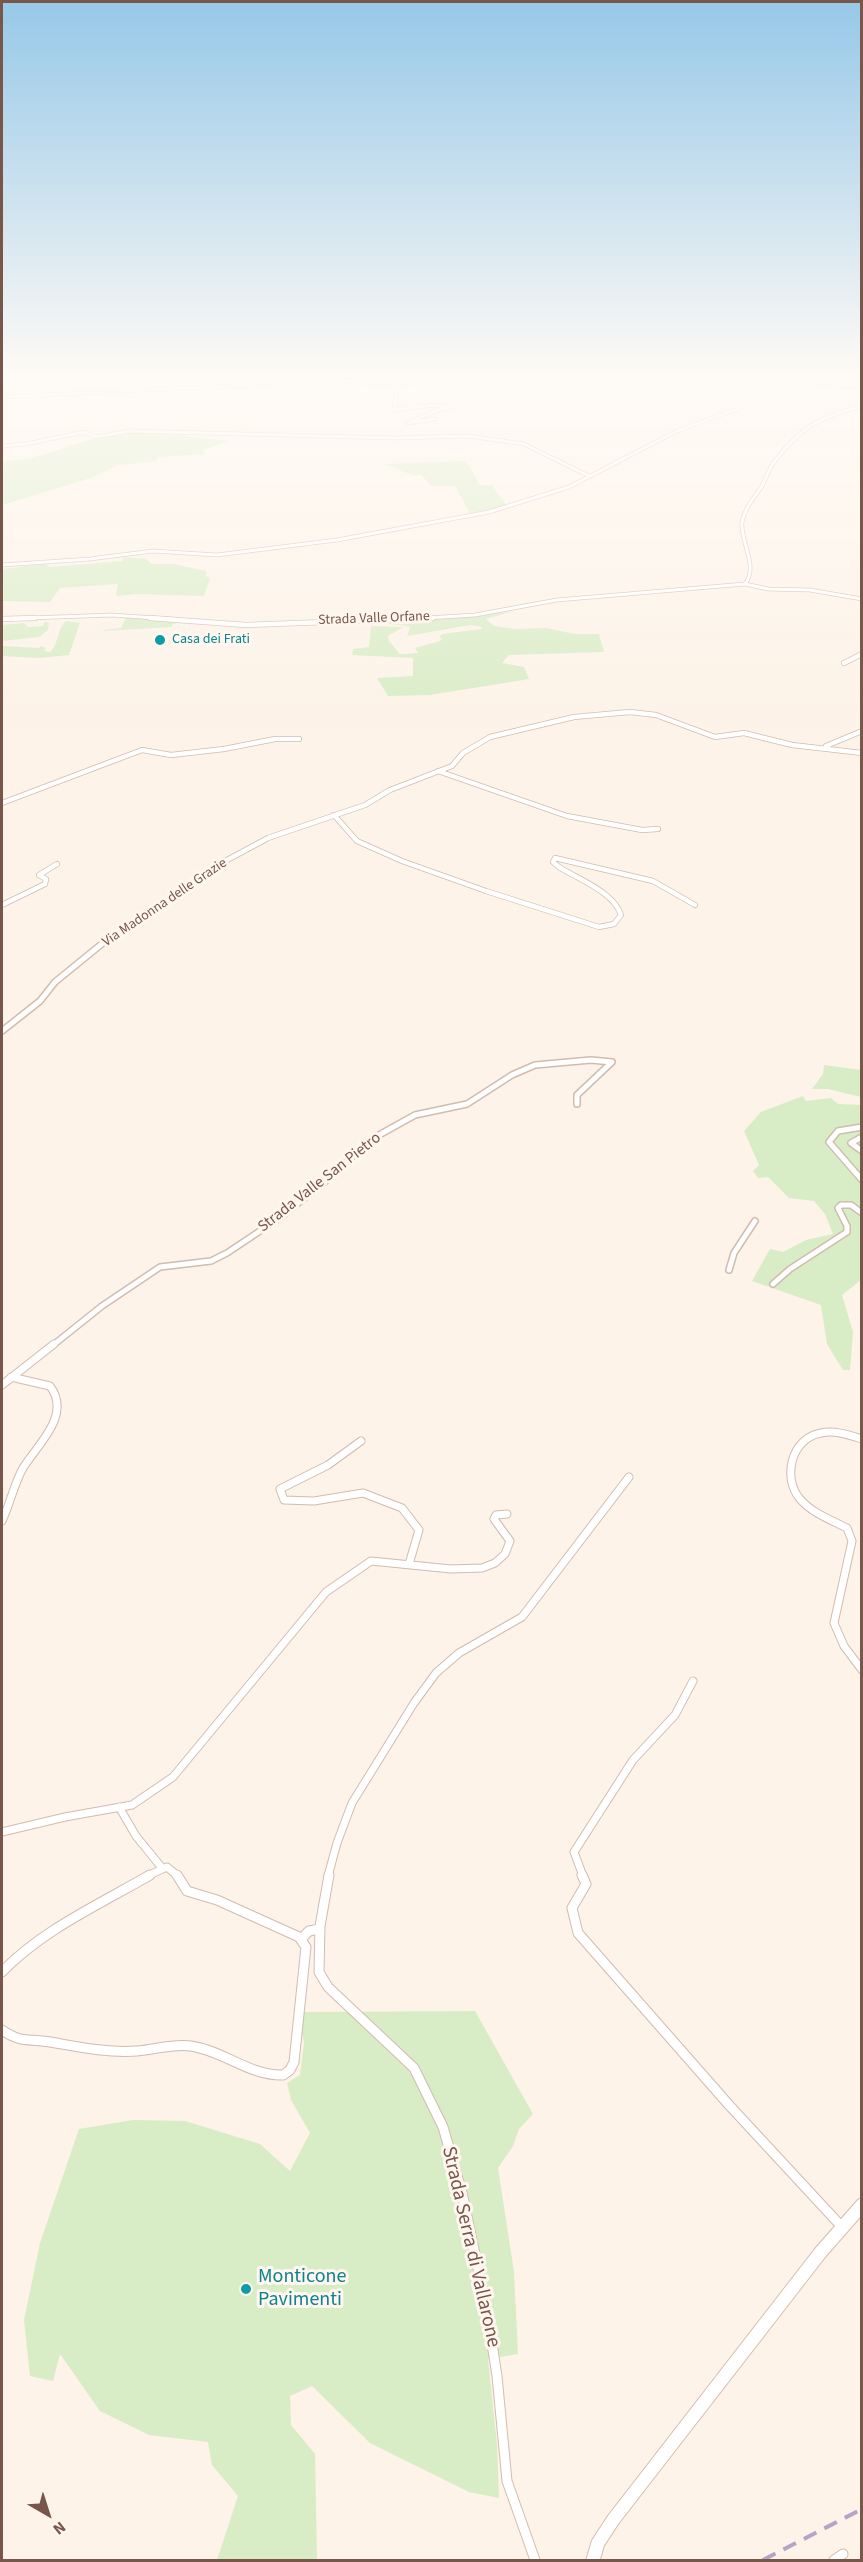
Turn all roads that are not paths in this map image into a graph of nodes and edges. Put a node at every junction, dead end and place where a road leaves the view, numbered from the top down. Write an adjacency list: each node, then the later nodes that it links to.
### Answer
1 (549, 494): 3 (street)
2 (756, 494): 4 (street)
3 (2, 565)
4 (745, 584): 5 (street, Strada Valle Orfane); 6 (street, Strada Valle Orfane)
5 (861, 599)
6 (2, 619)
7 (861, 654): 8 (street)
8 (844, 663)
9 (861, 732): 11 (street)
10 (299, 739): 14 (street)
11 (822, 747): 12 (street, Via Madonna delle Grazie); 13 (street, Via Madonna delle Grazie)
12 (861, 753)
13 (438, 771): 15 (street, Via Madonna delle Grazie); 16 (street)
14 (2, 803)
15 (333, 815): 19 (street); 20 (street, Via Madonna delle Grazie)
16 (658, 829)
17 (57, 864): 18 (street)
18 (2, 905)
19 (695, 905)
20 (2, 1030)
21 (577, 1104): 30 (street, Strada Valle San Pietro)
22 (861, 1127): 25 (street)
23 (861, 1137): 24 (street)
24 (861, 1151)
25 (861, 1180)
26 (861, 1213): 29 (street)
27 (756, 1221): 28 (street)
28 (729, 1270)
29 (773, 1284)
30 (11, 1377): 31 (street, Strada Valle San Pietro); 36 (street)
31 (2, 1385)
32 (861, 1439): 38 (street)
33 (361, 1441): 37 (street)
34 (629, 1477): 43 (street, Strada Serra di Vallarone)
35 (507, 1514): 37 (street)
36 (2, 1521)
37 (409, 1564): 40 (street)
38 (861, 1670)
39 (693, 1681): 48 (street)
40 (119, 1807): 41 (street); 42 (street)
41 (2, 1832)
42 (162, 1868): 44 (street); 45 (street)
43 (320, 1929): 44 (street); 50 (street, Strada Serra di Vallarone)
44 (301, 1939): 46 (street)
45 (2, 1972)
46 (2, 2030)
47 (861, 2205): 48 (street)
48 (842, 2227): 49 (street)
49 (595, 2557)
50 (535, 2560)

